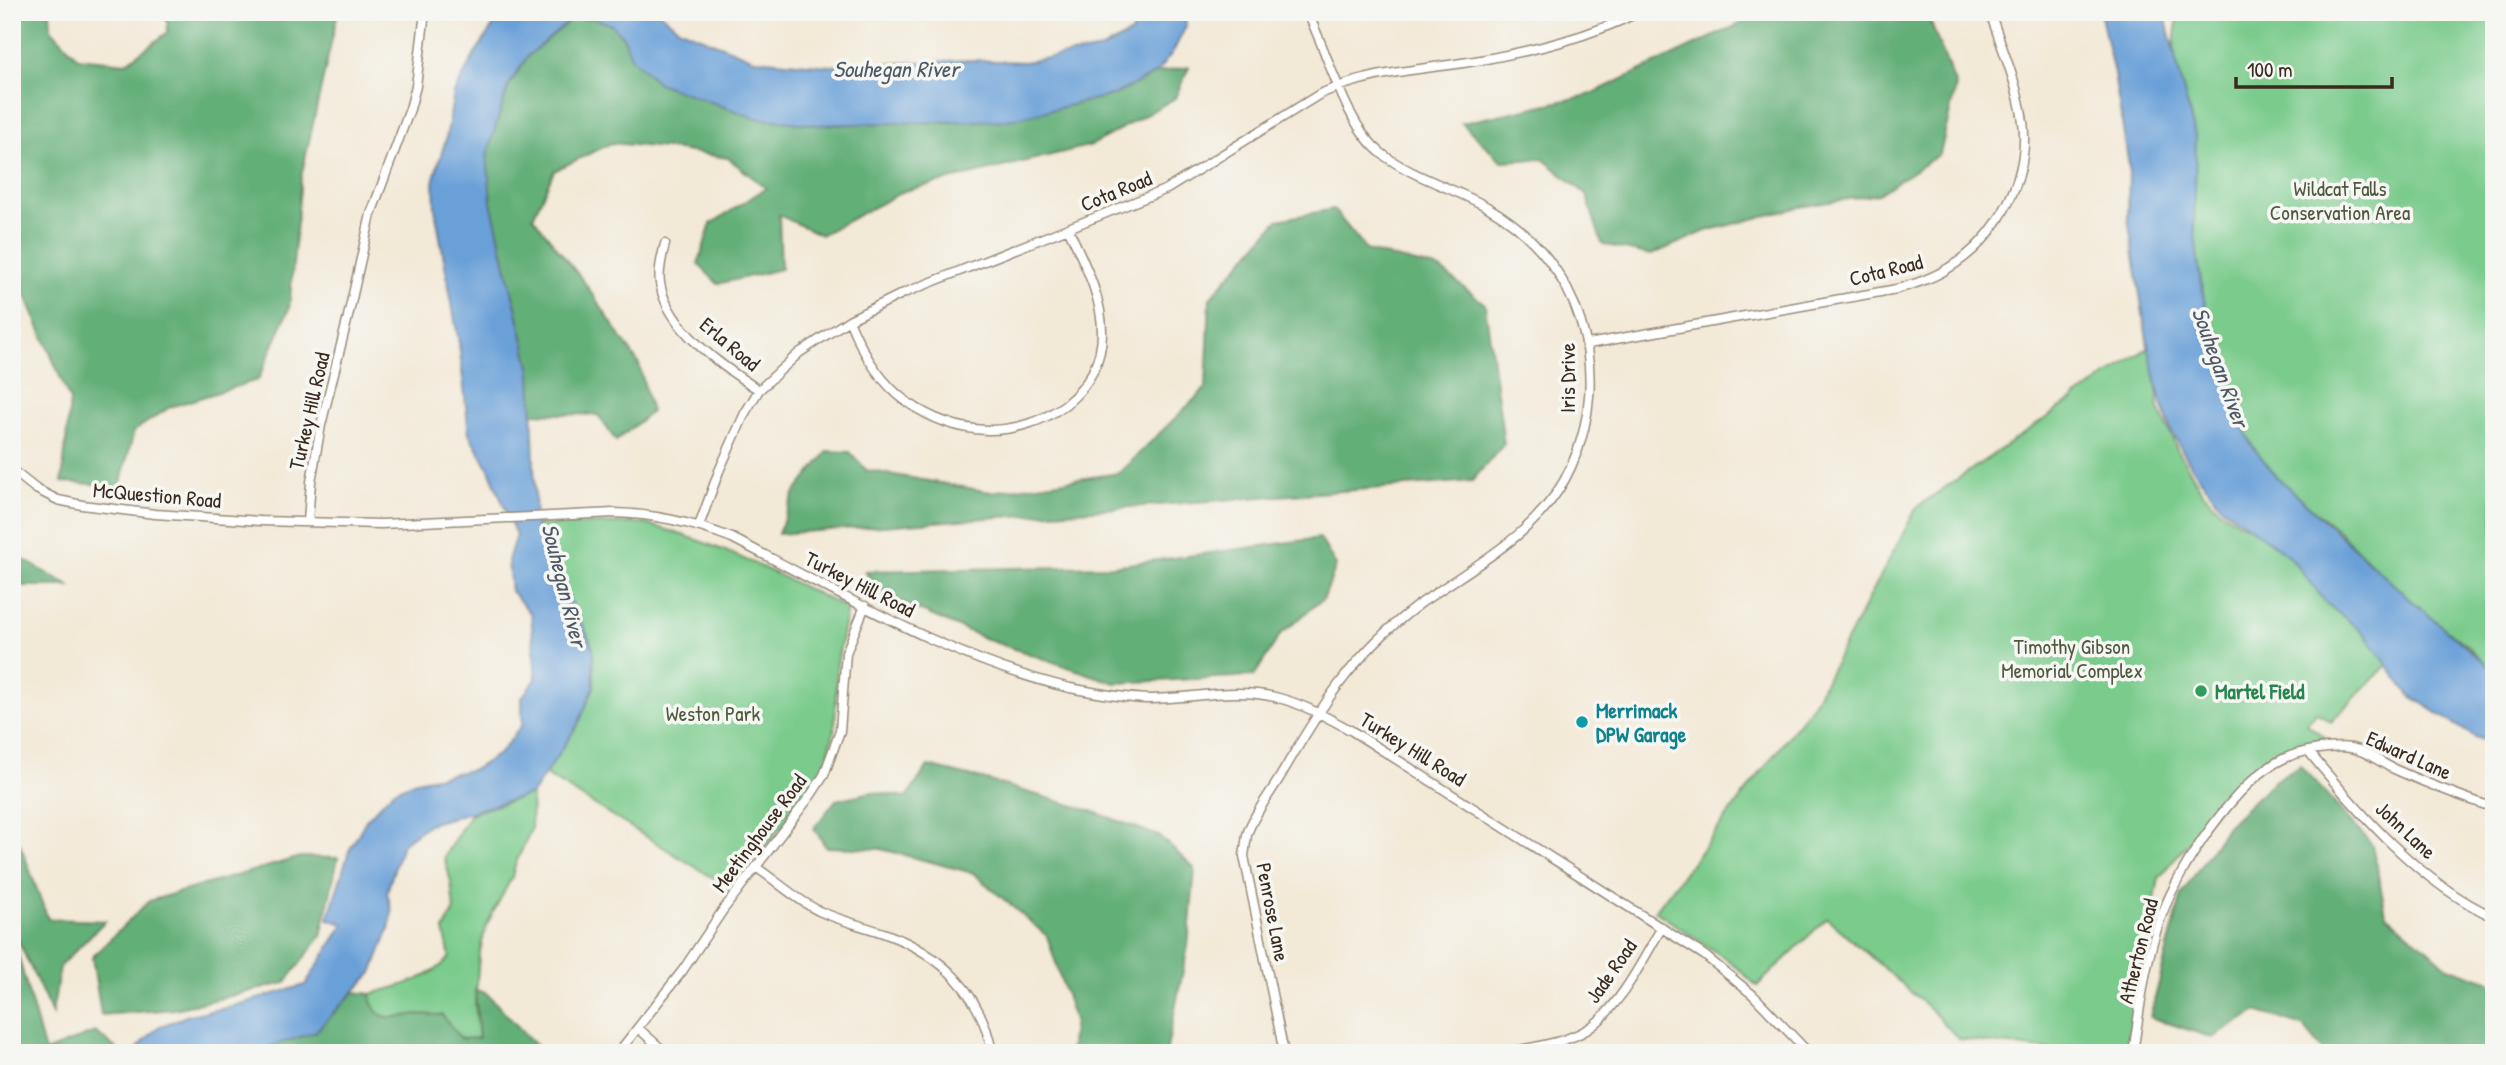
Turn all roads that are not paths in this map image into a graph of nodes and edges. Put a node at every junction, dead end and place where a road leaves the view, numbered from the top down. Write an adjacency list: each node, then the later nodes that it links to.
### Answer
1 (425, 12): 12 (street, Turkey Hill Road)
2 (1307, 12): 5 (street, Iris Drive)
3 (1639, 12): 5 (street, Cota Road)
4 (1990, 12): 9 (street, Cota Road)
5 (1338, 86): 6 (street, Cota Road); 9 (street, Iris Drive)
6 (1069, 230): 8 (street, Cota Road); 8 (street)
7 (665, 244): 10 (street, Erla Road)
8 (849, 320): 10 (street, Cota Road)
9 (1588, 344): 15 (street, Iris Drive)
10 (759, 390): 13 (street, Cota Road)
11 (12, 470): 12 (street, McQuestion Road)
12 (308, 521): 13 (street, Turkey Hill Road)
13 (699, 526): 14 (street, Turkey Hill Road)
14 (864, 606): 15 (street, Turkey Hill Road); 18 (street, Meetinghouse Road)
15 (1318, 711): 20 (street, Turkey Hill Road); 25 (street, Penrose Lane)
16 (2309, 752): 17 (street, Edward Lane); 19 (street, John Lane); 28 (street, Atherton Road)
17 (2494, 807)
18 (757, 868): 21 (street, Meetinghouse Road); 24 (street)
19 (2494, 917)
20 (1662, 927): 26 (street, Jade Road); 27 (street, Turkey Hill Road)
21 (638, 1028): 22 (street, Meetinghouse Road); 23 (street)
22 (618, 1053)
23 (666, 1053)
24 (992, 1053)
25 (1284, 1053)
26 (1504, 1053)
27 (1809, 1053)
28 (2133, 1053)

